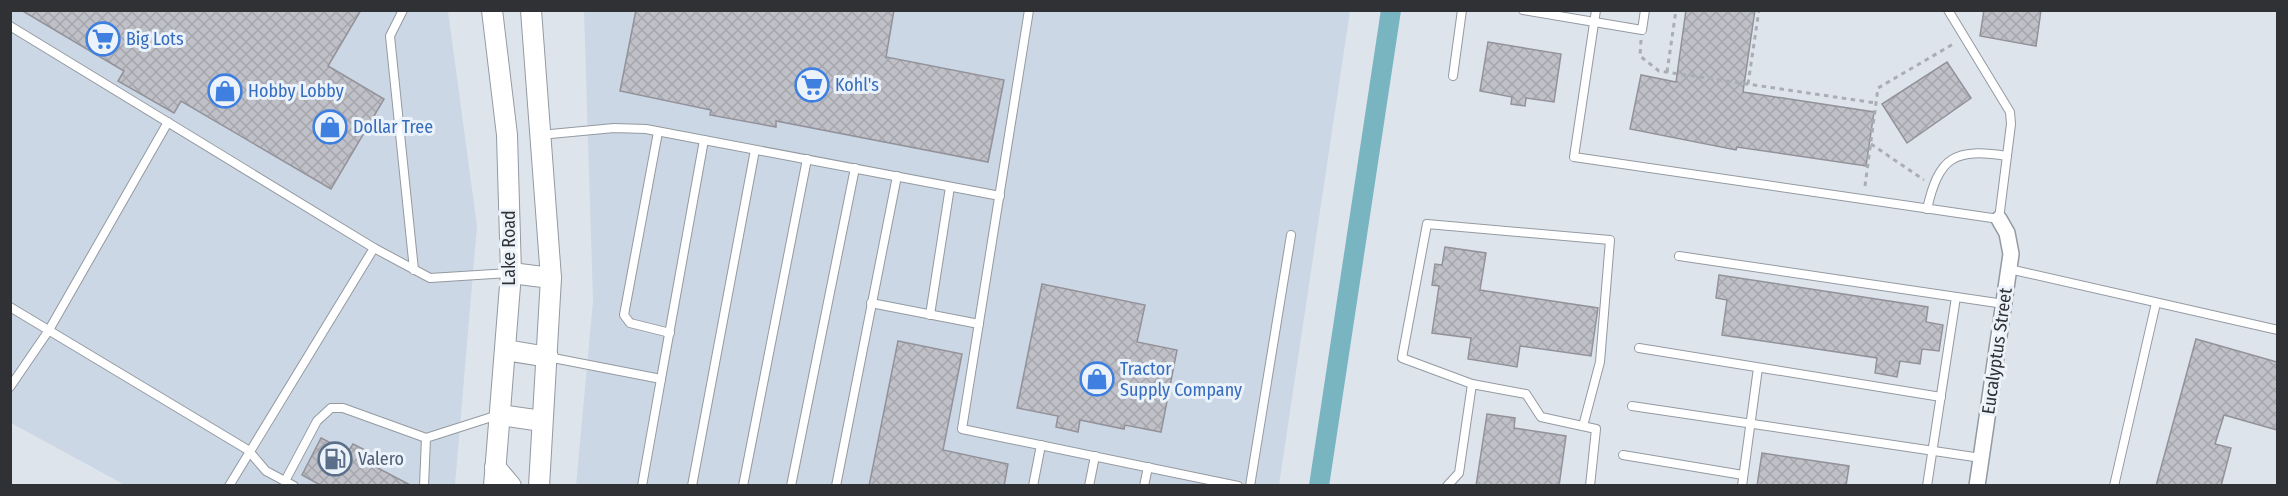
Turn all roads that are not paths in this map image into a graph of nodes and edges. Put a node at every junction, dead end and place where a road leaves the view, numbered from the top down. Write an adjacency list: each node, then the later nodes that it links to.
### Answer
1 (403, 10): 31 (lane)
2 (492, 10): 15 (street, Lake Road)
3 (531, 10): 16 (street, Lake Road)
4 (1029, 10): 24 (lane)
5 (1462, 10): 12 (lane)
6 (1523, 10): 10 (lane)
7 (1596, 10): 10 (lane)
8 (1645, 10): 10 (lane)
9 (1948, 10): 19 (lane)
10 (1594, 22): 25 (lane)
11 (10, 26): 13 (lane)
12 (1453, 76)
13 (168, 122): 28 (lane); 41 (lane)
14 (658, 132): 16 (lane); 17 (lane); 43 (lane)
15 (507, 135): 16 (street); 32 (street, Lake Road)
16 (540, 135): 33 (street, Lake Road)
17 (704, 140): 18 (lane); 43 (lane)
18 (755, 150): 20 (lane); 74 (lane)
19 (2007, 156): 25 (lane); 26 (lane)
20 (807, 159): 21 (lane); 75 (lane)
21 (855, 168): 22 (lane); 76 (lane)
22 (897, 176): 23 (lane); 35 (lane)
23 (950, 187): 24 (lane); 39 (lane)
24 (1000, 196): 40 (lane)
25 (1927, 209): 26 (lane)
26 (1999, 219): 30 (street, Eucalyptus Street)
27 (1291, 235): 82 (lane)
28 (374, 248): 31 (lane); 59 (lane)
29 (1679, 256): 34 (lane)
30 (2009, 269): 36 (lane); 37 (street, Eucalyptus Street)
31 (414, 270): 32 (lane)
32 (511, 273): 33 (street); 45 (street, Lake Road)
33 (551, 278): 46 (street, Lake Road)
34 (1956, 297): 37 (lane); 51 (lane)
35 (871, 303): 39 (lane); 77 (lane)
36 (2157, 303): 42 (lane); 88 (lane)
37 (2004, 304): 63 (street, Eucalyptus Street)
38 (10, 307): 41 (lane)
39 (930, 315): 40 (lane)
40 (979, 324): 58 (lane)
41 (50, 330): 50 (lane); 59 (lane)
42 (2277, 330)
43 (670, 333): 48 (lane)
44 (1639, 348): 47 (lane)
45 (505, 350): 46 (street); 53 (street, Lake Road)
46 (548, 357): 48 (lane); 54 (street, Lake Road)
47 (1758, 368): 51 (lane); 56 (lane)
48 (661, 379): 73 (lane)
49 (1472, 384): 55 (lane); 55 (lane); 83 (lane)
50 (10, 387)
51 (1941, 397): 60 (lane)
52 (1632, 406): 56 (lane)
53 (500, 415): 54 (street); 57 (lane); 66 (street, Lake Road)
54 (542, 421): 72 (street, Lake Road)
55 (1583, 426): 84 (lane)
56 (1750, 426): 60 (lane); 65 (lane)
57 (426, 438): 67 (lane); 70 (lane)
58 (1041, 445): 62 (lane); 78 (lane)
59 (248, 450): 67 (lane); 68 (lane)
60 (1932, 451): 63 (lane); 86 (lane)
61 (1623, 455): 65 (lane)
62 (1095, 456): 64 (lane); 79 (lane)
63 (1981, 458): 87 (street, Eucalyptus Street)
64 (1148, 467): 80 (lane); 81 (lane)
65 (1743, 475): 85 (lane)
66 (494, 476): 71 (street)
67 (285, 481): 69 (lane)
68 (229, 486)
69 (294, 486)
70 (424, 486)
71 (511, 486)
72 (539, 486)
73 (642, 486)
74 (692, 486)
75 (744, 486)
76 (791, 486)
77 (836, 486)
78 (1033, 486)
79 (1089, 486)
80 (1144, 486)
81 (1238, 486)
82 (1250, 486)
83 (1447, 486)
84 (1590, 486)
85 (1742, 486)
86 (1927, 486)
87 (1977, 486)
88 (2114, 486)

